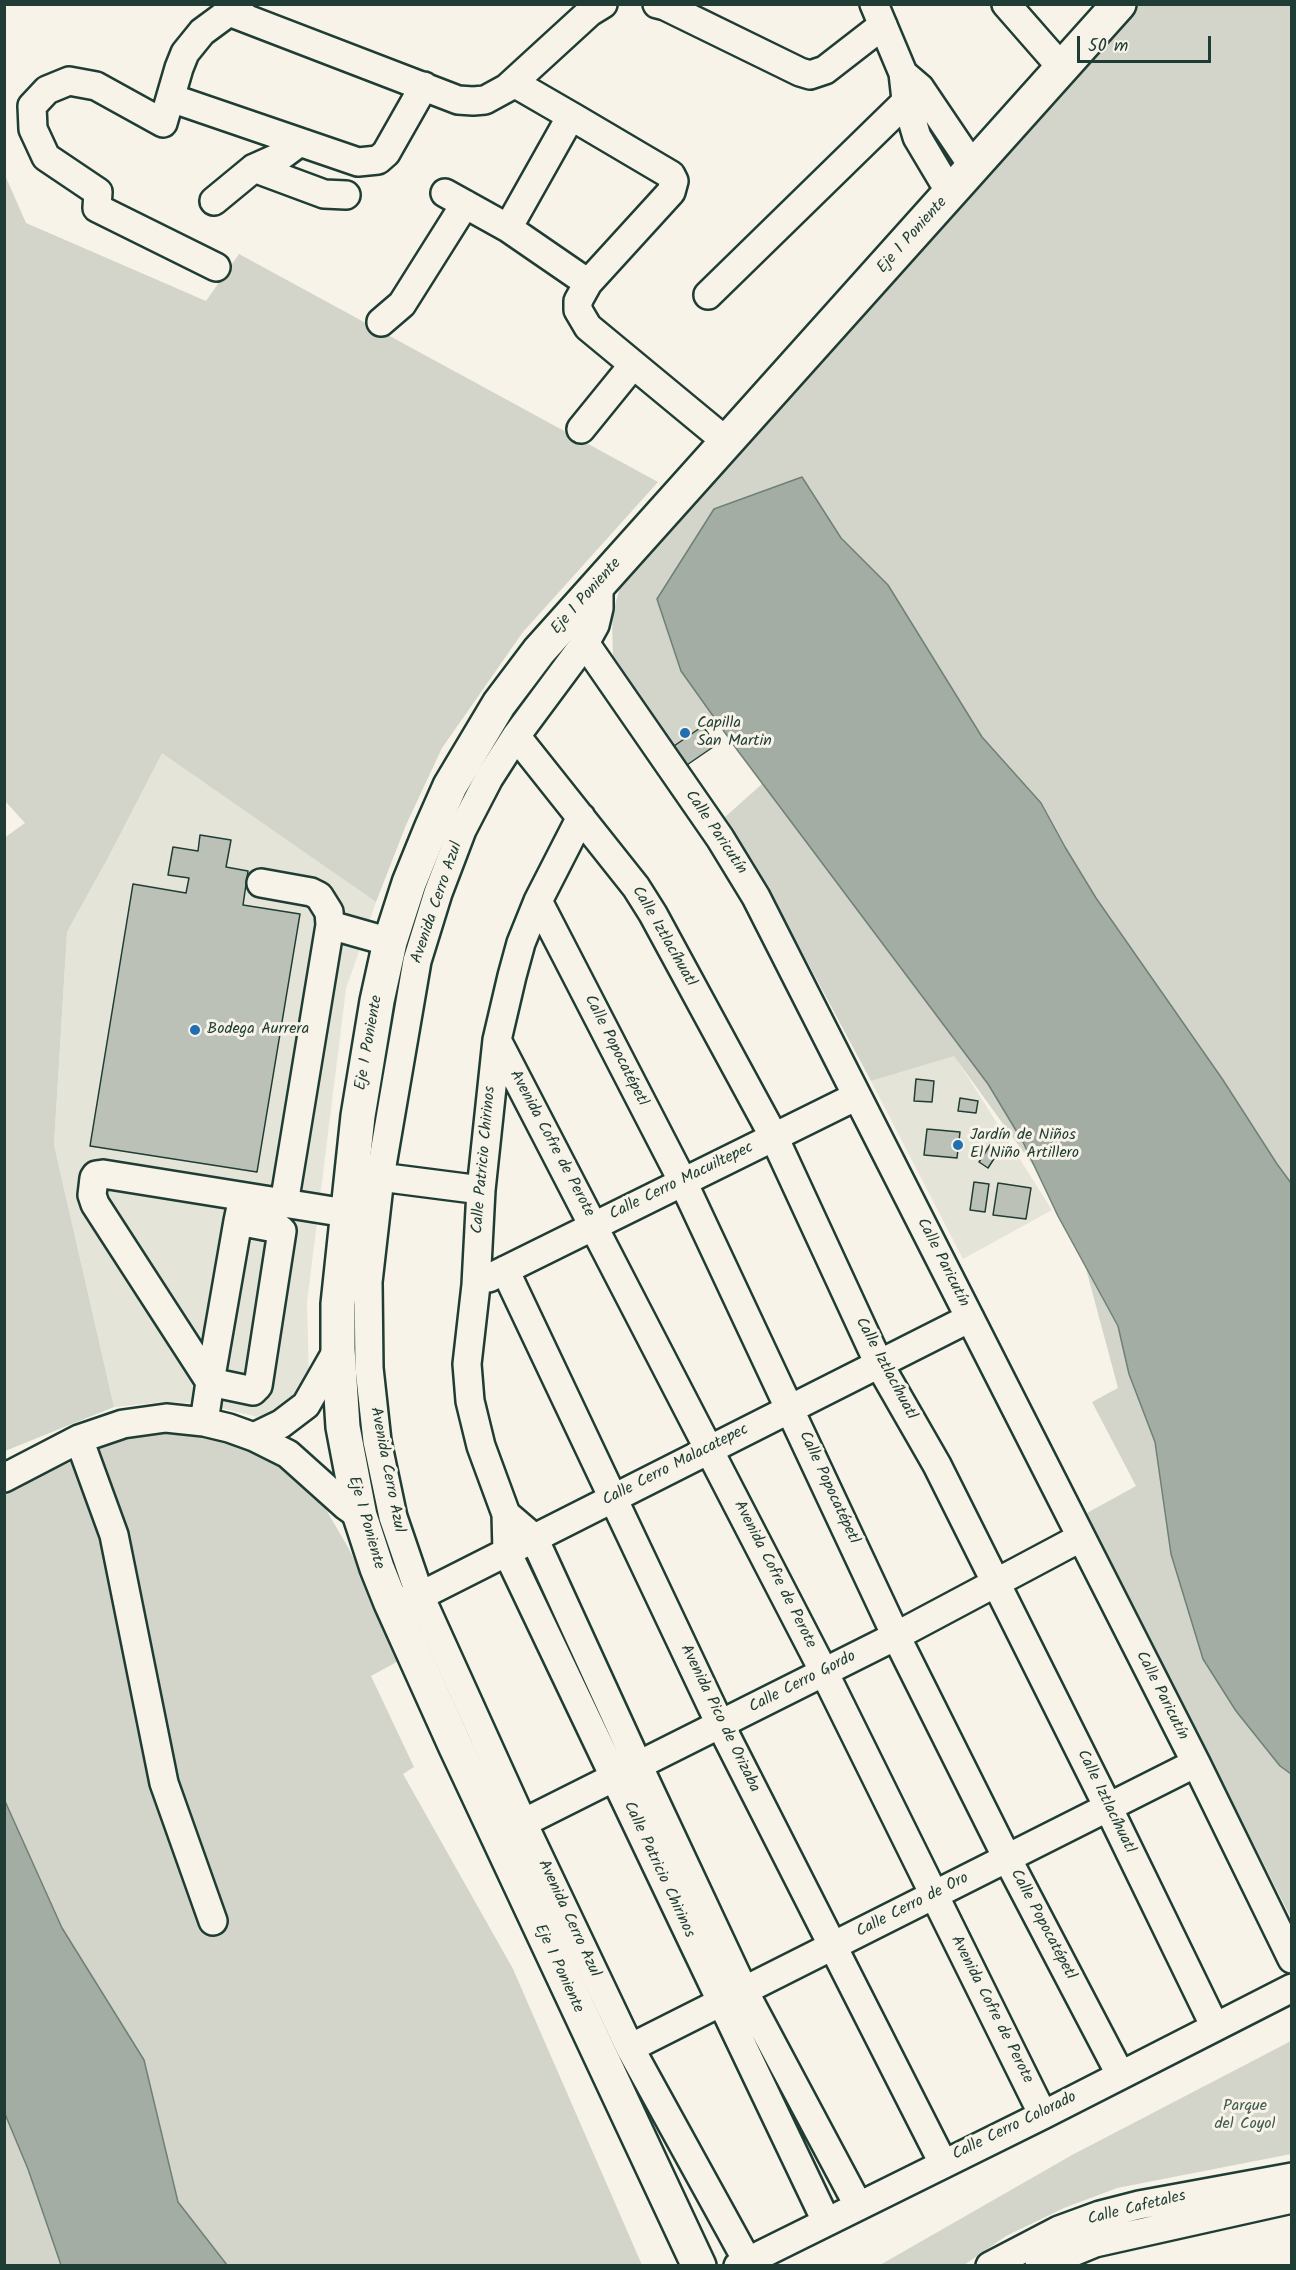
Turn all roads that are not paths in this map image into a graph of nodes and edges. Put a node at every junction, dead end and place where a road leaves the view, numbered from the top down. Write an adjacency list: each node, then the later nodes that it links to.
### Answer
1 (603, 4): 8 (street)
2 (1006, 4): 7 (street)
3 (1119, 4): 7 (main road, Eje 1 Poniente)
4 (662, 5): 6 (street)
5 (234, 8): 9 (street); 11 (street)
6 (878, 15): 10 (street)
7 (1062, 68): 15 (main road, Eje 1 Poniente)
8 (514, 83): 9 (street); 12 (street)
9 (424, 86): 13 (street)
10 (910, 87): 15 (street); 21 (street)
11 (171, 98): 13 (street); 19 (street)
12 (571, 116): 18 (street); 20 (street)
13 (300, 142): 14 (street)
14 (254, 168): 16 (street); 17 (street)
15 (963, 180): 25 (main road, Eje 1 Poniente)
16 (346, 195)
17 (214, 201)
18 (508, 228): 20 (street); 22 (street)
19 (216, 267)
20 (588, 283): 23 (street)
21 (708, 295)
22 (381, 322)
23 (633, 365): 24 (street); 25 (street)
24 (581, 429)
25 (727, 442): 26 (main road, Eje 1 Poniente)
26 (599, 584): 27 (street); 33 (main road, Eje 1 Poniente)
27 (585, 643): 28 (street, Avenida Cerro Azul); 35 (street, Calle Paricutín)
28 (516, 736): 29 (street, Calle Iztlacíhuatl); 37 (street, Avenida Cerro Azul)
29 (580, 817): 31 (street, Calle Patricio Chirinos); 36 (street, Calle Iztlacíhuatl)
30 (261, 883): 32 (street)
31 (538, 902): 34 (street, Calle Patricio Chirinos); 38 (street, Calle Popocatépetl)
32 (330, 925): 33 (street); 40 (street)
33 (390, 942): 42 (main road, Eje 1 Poniente)
34 (497, 1040): 39 (street, Calle Patricio Chirinos); 43 (street, Avenida Cofre de Perote)
35 (856, 1096): 36 (street, Calle Cerro Macuiltepec); 46 (street, Calle Paricutín)
36 (774, 1137): 38 (street, Calle Cerro Macuiltepec); 48 (street, Calle Iztlacíhuatl)
37 (380, 1177): 39 (street); 63 (street, Avenida Cerro Azul)
38 (683, 1182): 43 (street, Calle Cerro Macuiltepec); 50 (street, Calle Popocatépetl)
39 (481, 1190): 45 (street, Calle Patricio Chirinos)
40 (284, 1204): 41 (street); 42 (street)
41 (241, 1209): 49 (street); 49 (street); 49 (street)
42 (346, 1213): 47 (main road, Eje 1 Poniente)
43 (594, 1226): 44 (street, Calle Cerro Macuiltepec); 54 (street, Avenida Cofre de Perote)
44 (505, 1270): 45 (street, Calle Cerro Macuiltepec); 56 (street, Avenida Pico de Orizaba)
45 (476, 1285): 57 (street, Calle Patricio Chirinos)
46 (970, 1318): 48 (street, Calle Cerro Malacatepec); 60 (street, Calle Paricutín)
47 (338, 1349): 52 (street); 58 (main road, Eje 1 Poniente)
48 (879, 1364): 50 (street, Calle Cerro Malacatepec); 62 (street, Calle Iztlacíhuatl)
49 (210, 1382): 51 (street)
50 (790, 1408): 54 (street, Calle Cerro Malacatepec); 64 (street, Calle Popocatépetl)
51 (204, 1422): 52 (street); 53 (street)
52 (254, 1437): 58 (street)
53 (79, 1439): 55 (street); 76 (street)
54 (708, 1450): 56 (street, Calle Cerro Malacatepec); 65 (street, Avenida Cofre de Perote)
55 (4, 1478)
56 (613, 1498): 59 (street, Calle Cerro Malacatepec); 66 (street, Avenida Pico de Orizaba)
57 (506, 1514): 59 (street, Calle Patricio Chirinos); 61 (street, Calle Patricio Chirinos)
58 (360, 1516): 63 (main road, Eje 1 Poniente)
59 (534, 1538): 61 (street, Calle Cerro Malacatepec); 68 (street, Calle Patricio Chirinos)
60 (1080, 1538): 62 (street, Calle Cerro Gordo); 67 (street, Calle Paricutín)
61 (507, 1552): 63 (street, Calle Cerro Malacatepec); 69 (street, Calle Patricio Chirinos)
62 (995, 1584): 64 (street, Calle Cerro Gordo); 70 (street, Calle Iztlacíhuatl)
63 (397, 1603): 71 (street, Avenida Cerro Azul); 91 (main road, Eje 1 Poniente)
64 (896, 1636): 65 (street, Calle Cerro Gordo); 72 (street, Calle Popocatépetl)
65 (824, 1672): 66 (street, Calle Cerro Gordo); 74 (street, Avenida Cofre de Perote)
66 (720, 1724): 68 (street, Calle Cerro Gordo); 77 (street, Avenida Pico de Orizaba)
67 (1196, 1763): 70 (street, Calle Cerro de Oro); 78 (street, Calle Paricutín)
68 (638, 1766): 69 (street, Calle Cerro Gordo); 73 (street, Calle Patricio Chirinos)
69 (614, 1778): 71 (street, Calle Cerro Gordo); 75 (street, Calle Patricio Chirinos)
70 (1108, 1807): 72 (street, Calle Cerro de Oro); 81 (street, Calle Iztlacíhuatl)
71 (523, 1823): 82 (street, Avenida Cerro Azul)
72 (1007, 1858): 74 (street, Calle Cerro de Oro); 83 (street, Calle Popocatépetl)
73 (694, 1885): 75 (street); 80 (street, Calle Patricio Chirinos)
74 (933, 1895): 77 (street, Calle Cerro de Oro); 84 (street, Avenida Cofre de Perote)
75 (670, 1897): 80 (street, Calle Patricio Chirinos)
76 (213, 1921)
77 (834, 1946): 80 (street, Calle Cerro de Oro); 85 (street, Avenida Pico de Orizaba)
78 (1292, 1959)
79 (1292, 1988): 81 (street, Calle Cerro Colorado)
80 (732, 1997): 82 (street, Calle Cerro de Oro); 88 (street, Calle Patricio Chirinos); 89 (street, Calle Patricio Chirinos)
81 (1215, 2027): 83 (street, Calle Cerro Colorado)
82 (630, 2048): 90 (street, Avenida Cerro Azul)
83 (1119, 2074): 84 (street, Calle Cerro Colorado)
84 (1043, 2115): 85 (street, Calle Cerro Colorado)
85 (943, 2163): 88 (street, Calle Cerro Colorado)
86 (1292, 2177): 92 (street, Calle Cafetales)
87 (1292, 2199): 93 (street, Calle Cafetales)
88 (858, 2205): 89 (street, Calle Cerro Colorado)
89 (826, 2222): 90 (street, Calle Cerro Colorado)
90 (745, 2264)
91 (699, 2265)
92 (990, 2265)
93 (1039, 2265)

